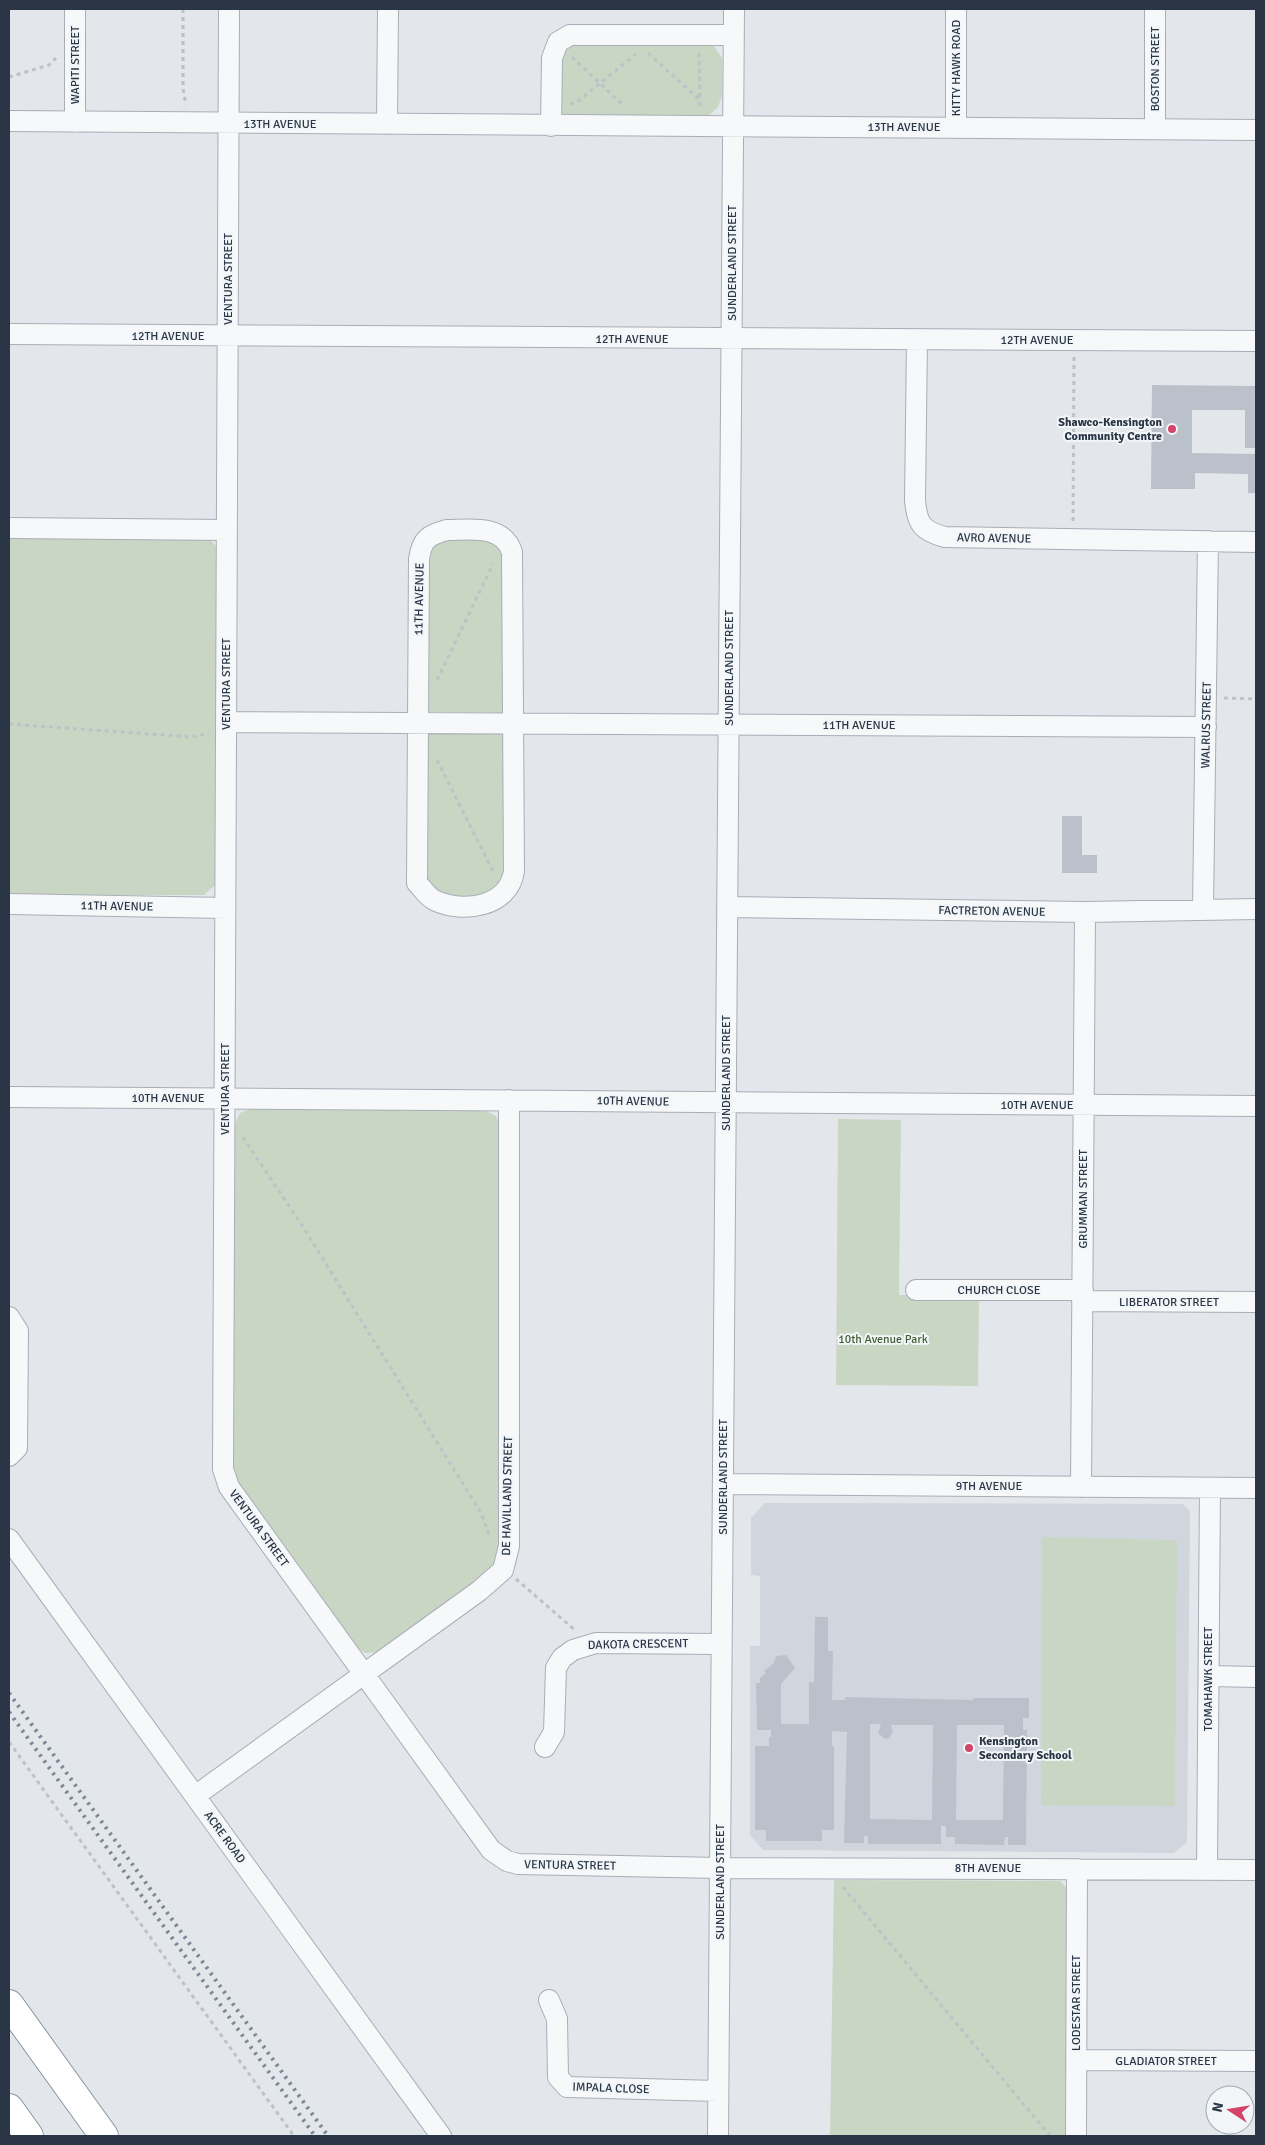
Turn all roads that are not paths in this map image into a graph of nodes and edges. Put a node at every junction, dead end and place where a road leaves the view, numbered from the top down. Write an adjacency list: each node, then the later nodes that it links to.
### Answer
1 (75, 9): 9 (street, WAPITI STREET)
2 (229, 9): 10 (street, VENTURA STREET)
3 (388, 9): 11 (street)
4 (734, 9): 7 (street, SUNDERLAND STREET)
5 (956, 9): 14 (street, KITTY HAWK ROAD)
6 (1155, 9): 15 (street, BOSTON STREET)
7 (734, 35): 12 (street); 13 (street, SUNDERLAND STREET)
8 (9, 121): 9 (street, 13TH AVENUE)
9 (75, 122): 10 (street, 13TH AVENUE)
10 (228, 123): 11 (street, 13TH AVENUE); 18 (street, VENTURA STREET)
11 (387, 124): 12 (street, 13TH AVENUE)
12 (551, 126): 13 (street, 13TH AVENUE)
13 (733, 127): 14 (street, 13TH AVENUE); 19 (street, SUNDERLAND STREET)
14 (956, 127): 15 (street, 13TH AVENUE)
15 (1155, 129): 16 (street, 13TH AVENUE)
16 (1256, 130)
17 (9, 334): 18 (street, 12TH AVENUE)
18 (228, 336): 19 (street, 12TH AVENUE); 23 (street, VENTURA STREET)
19 (732, 339): 20 (street, 12TH AVENUE); 29 (street, SUNDERLAND STREET)
20 (917, 340): 21 (street, 12TH AVENUE); 24 (street, AVRO AVENUE)
21 (1256, 341)
22 (9, 528): 23 (street)
23 (227, 530): 26 (street, VENTURA STREET)
24 (1208, 541): 25 (street, AVRO AVENUE); 30 (street, WALRUS STREET)
25 (1256, 542)
26 (226, 722): 27 (street, 11TH AVENUE); 33 (street, VENTURA STREET)
27 (418, 722): 28 (street, 11TH AVENUE); 28 (street, 11TH AVENUE); 28 (street, 11TH AVENUE)
28 (512, 723): 29 (street, 11TH AVENUE)
29 (729, 724): 30 (street, 11TH AVENUE); 32 (street, SUNDERLAND STREET)
30 (1206, 727): 35 (street, WALRUS STREET)
31 (9, 904): 33 (street, 11TH AVENUE)
32 (727, 907): 36 (street, FACTRETON AVENUE); 39 (street, SUNDERLAND STREET)
33 (225, 908): 42 (street, VENTURA STREET)
34 (1256, 909): 35 (street, FACTRETON AVENUE)
35 (1203, 910): 36 (street, FACTRETON AVENUE)
36 (1085, 912): 40 (street, GRUMMAN STREET)
37 (9, 1097): 42 (street, 10TH AVENUE)
38 (509, 1100): 39 (street, 10TH AVENUE); 42 (street, 10TH AVENUE); 54 (street, DE HAVILLAND STREET)
39 (726, 1102): 40 (street, 10TH AVENUE); 48 (street, SUNDERLAND STREET)
40 (1084, 1105): 41 (street, 10TH AVENUE); 44 (street, GRUMMAN STREET)
41 (1256, 1106)
42 (225, 1107): 54 (street, VENTURA STREET)
43 (916, 1290): 44 (street, CHURCH CLOSE)
44 (1082, 1296): 45 (street, LIBERATOR STREET); 49 (street, GRUMMAN STREET)
45 (1256, 1302)
46 (9, 1317): 47 (street)
47 (9, 1456)
48 (723, 1484): 49 (street, 9TH AVENUE); 53 (street, SUNDERLAND STREET)
49 (1081, 1487): 50 (street, 9TH AVENUE)
50 (1210, 1488): 51 (street, 9TH AVENUE); 55 (street, TOMAHAWK STREET)
51 (1256, 1488)
52 (9, 1539): 58 (street, ACRE ROAD)
53 (721, 1644): 57 (street, DAKOTA CRESCENT); 59 (street, SUNDERLAND STREET)
54 (364, 1673): 58 (street, DE HAVILLAND STREET); 59 (street, VENTURA STREET)
55 (1208, 1676): 56 (street); 61 (street, TOMAHAWK STREET)
56 (1256, 1677)
57 (545, 1747)
58 (195, 1796): 71 (street, ACRE ROAD)
59 (720, 1868): 60 (street, 8TH AVENUE); 67 (street, SUNDERLAND STREET)
60 (1077, 1869): 61 (street, 8TH AVENUE); 65 (street, LODESTAR STREET)
61 (1207, 1870): 62 (street, 8TH AVENUE)
62 (1256, 1870)
63 (549, 2000): 67 (street, IMPALA CLOSE)
64 (9, 2004): 70 (highway)
65 (1076, 2060): 66 (street, GLADIATOR STREET); 73 (street, LODESTAR STREET)
66 (1256, 2061)
67 (718, 2092): 72 (street, SUNDERLAND STREET)
68 (9, 2108): 69 (highway)
69 (29, 2136)
70 (104, 2136)
71 (441, 2136)
72 (718, 2136)
73 (1076, 2136)

